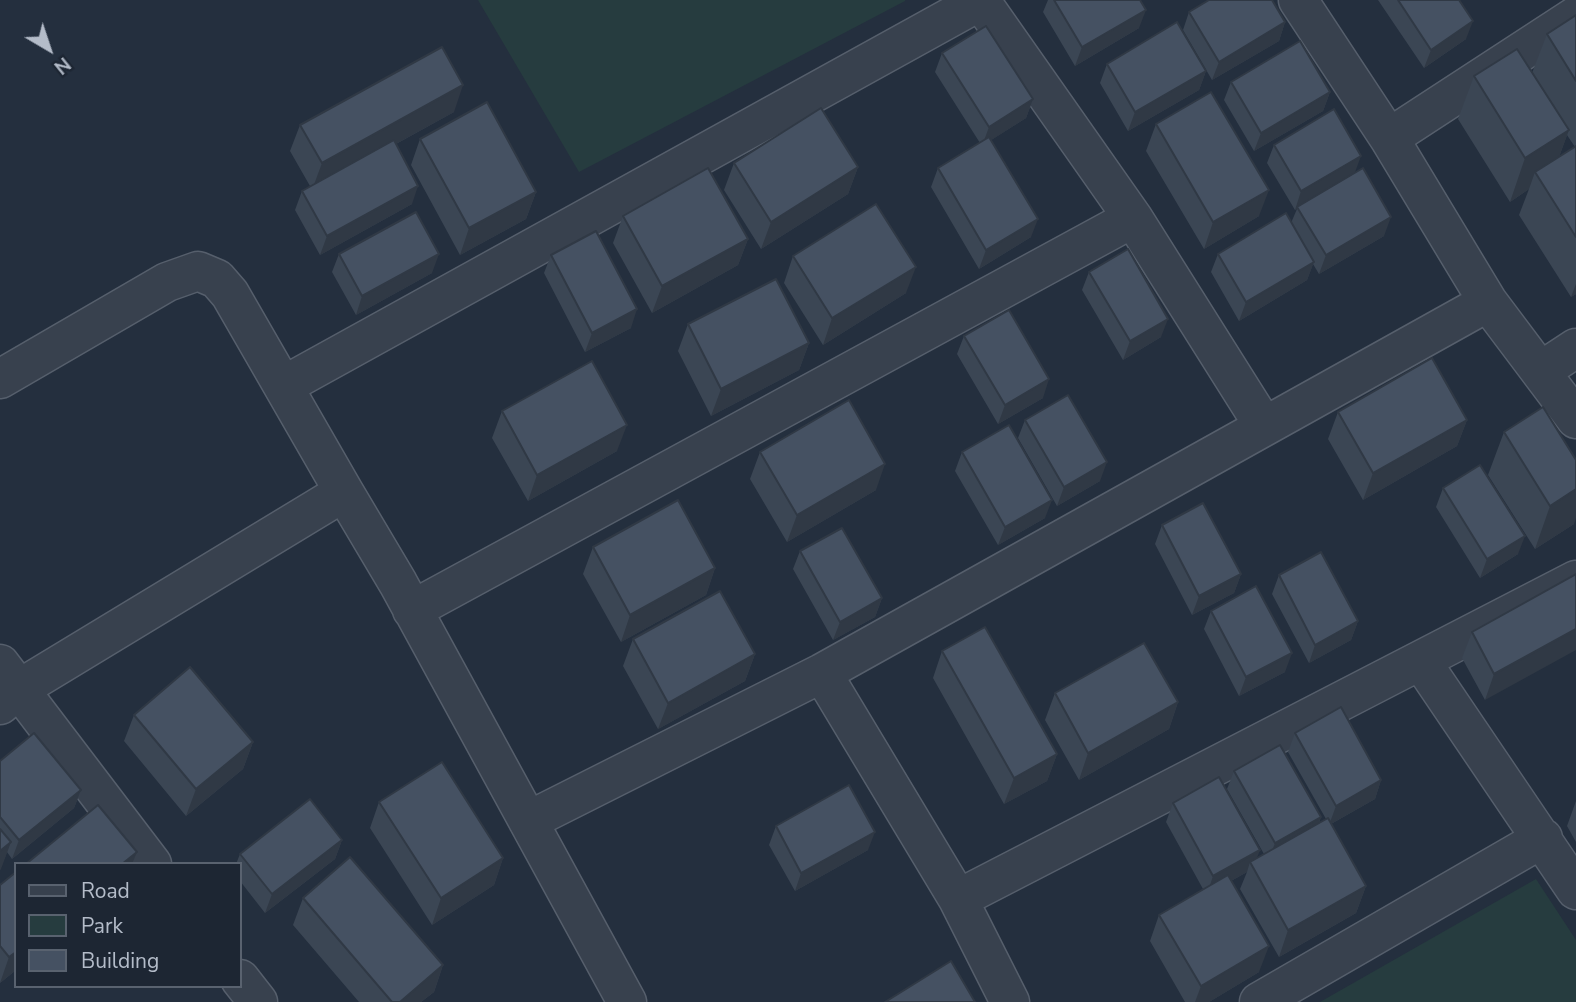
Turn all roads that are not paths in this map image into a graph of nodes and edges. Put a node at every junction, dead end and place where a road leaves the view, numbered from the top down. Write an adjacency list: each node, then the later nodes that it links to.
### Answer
1 (980, 0): 5 (street); 10 (street)
2 (1298, 0): 4 (street)
3 (1576, 16): 4 (street)
4 (1389, 138): 6 (street)
5 (1133, 218): 12 (street); 15 (street)
6 (1488, 302): 8 (street); 12 (street)
7 (1576, 348): 8 (street)
8 (1541, 371): 11 (street)
9 (0, 379): 10 (street)
10 (283, 386): 13 (street)
11 (1576, 419)
12 (1264, 426): 17 (street)
13 (344, 492): 15 (street); 18 (street)
14 (1576, 580): 16 (street)
15 (412, 610): 19 (street)
16 (1421, 662): 20 (street); 23 (street)
17 (822, 673): 19 (street); 23 (street)
18 (6, 686): 21 (street)
19 (528, 821): 26 (street)
20 (1543, 838): 22 (street); 28 (street)
21 (150, 862)
22 (1576, 890)
23 (958, 899): 27 (street)
24 (242, 981): 25 (street)
25 (258, 1002)
26 (627, 1002)
27 (1010, 1002)
28 (1259, 1002)

